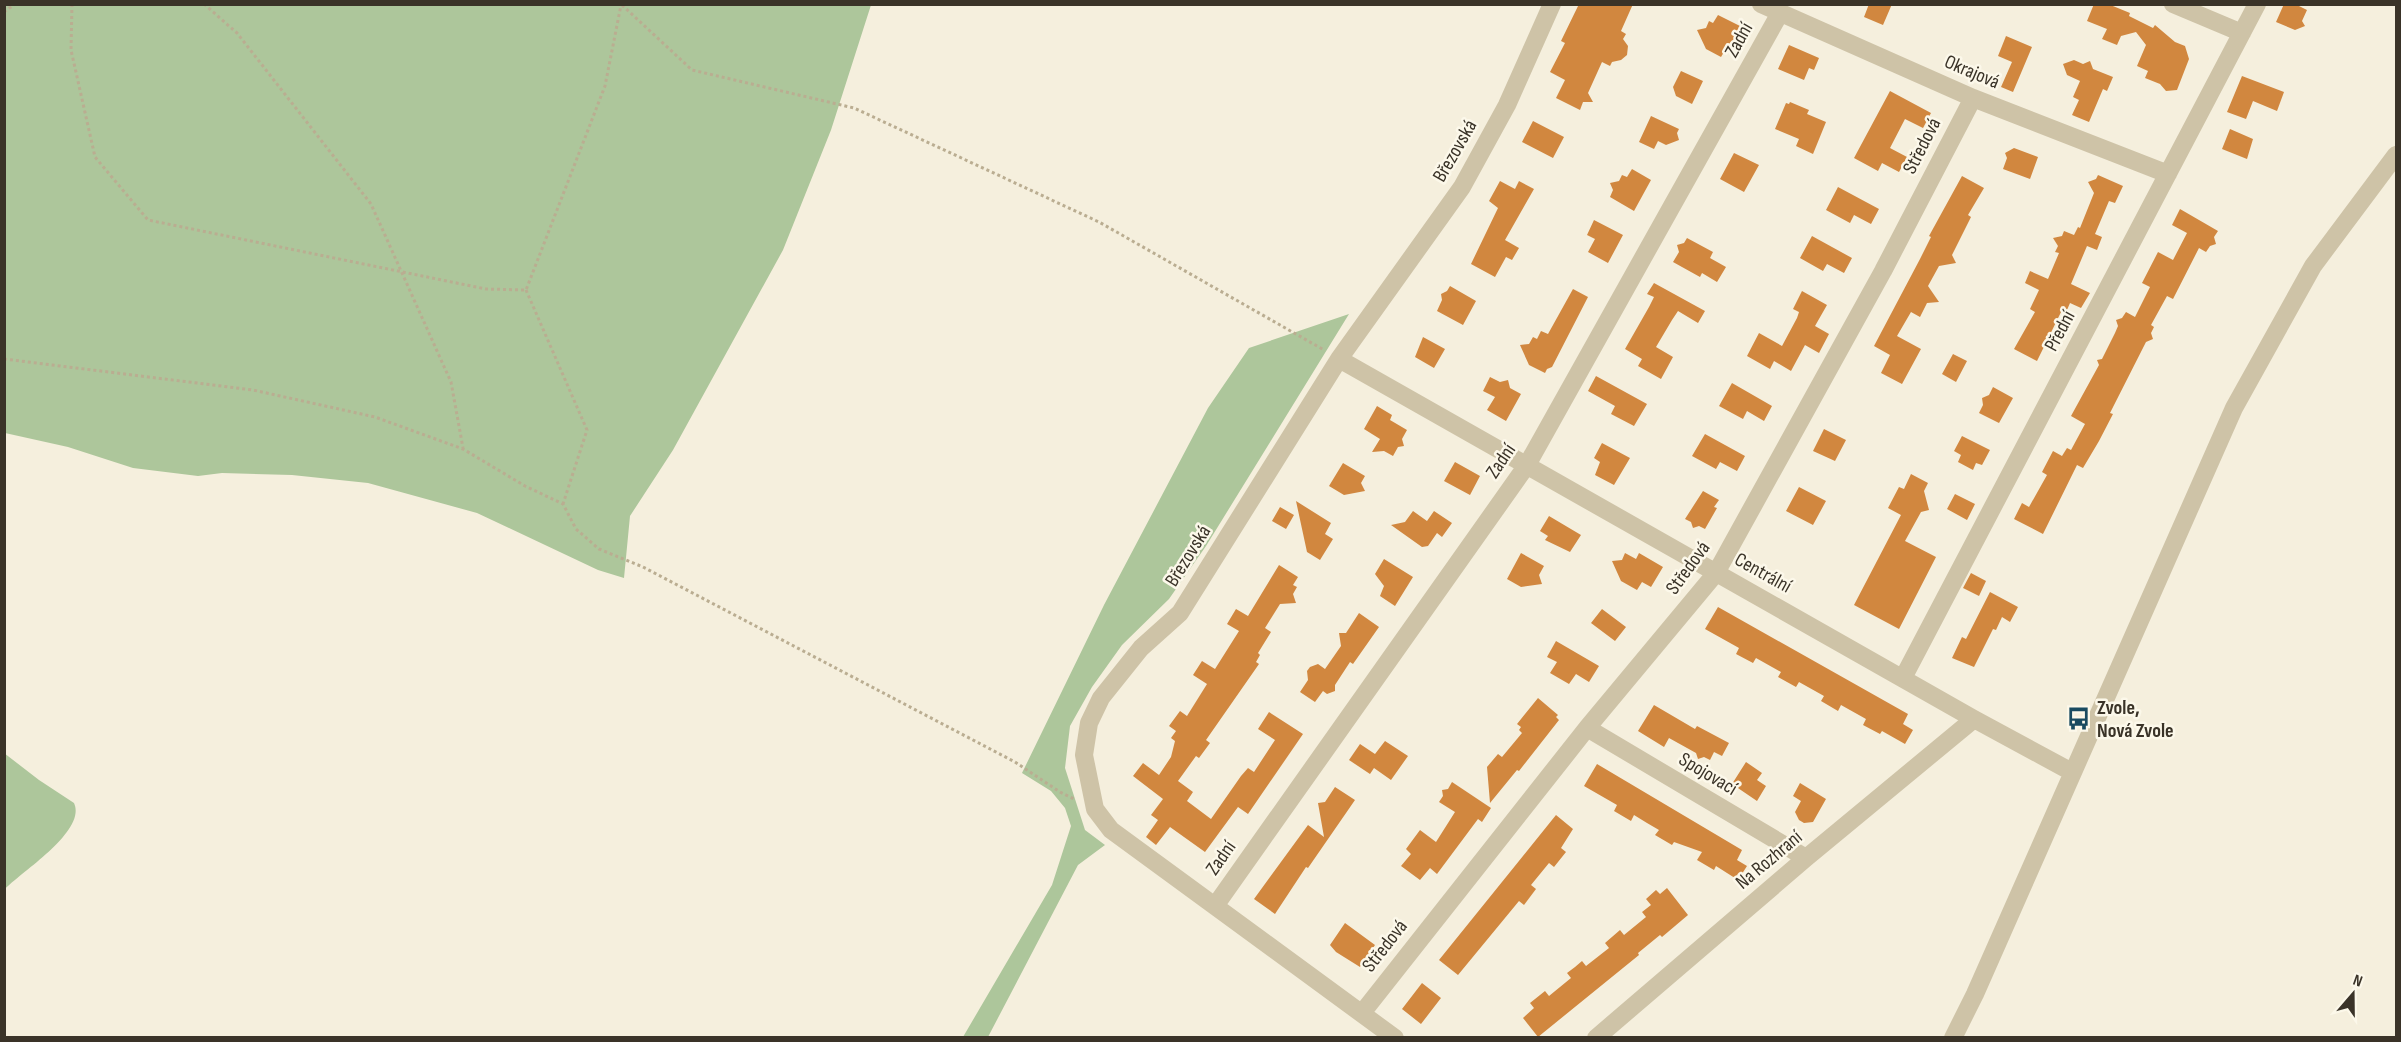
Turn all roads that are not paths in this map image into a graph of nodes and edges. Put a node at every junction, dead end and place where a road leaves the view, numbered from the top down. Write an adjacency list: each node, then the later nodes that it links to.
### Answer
1 (1552, 4): 10 (street, Březovská)
2 (1761, 4): 5 (street, Okrajová)
3 (2174, 4): 6 (street)
4 (2257, 4): 6 (street, Přední)
5 (1780, 14): 7 (street, Okrajová); 11 (street, Zadní)
6 (2242, 33): 9 (street, Přední)
7 (1973, 98): 9 (street, Okrajová); 12 (street, Středová)
8 (2397, 155): 16 (street)
9 (2168, 174): 13 (street, Přední)
10 (1339, 358): 11 (street, Centrální); 18 (street, Březovská)
11 (1527, 465): 12 (street, Centrální); 18 (street, Zadní)
12 (1716, 573): 13 (street, Centrální); 15 (street, Středová)
13 (1903, 678): 14 (street, Centrální)
14 (1974, 719): 16 (street, Centrální); 17 (street, Na Rozhraní)
15 (1587, 728): 17 (street, Spojovací); 19 (street, Středová)
16 (2072, 772): 22 (street)
17 (1806, 858): 21 (street, Na Rozhraní)
18 (1215, 906): 19 (street, Březovská)
19 (1362, 1012): 20 (street, Březovská)
20 (1395, 1038)
21 (1596, 1038)
22 (1953, 1038)

